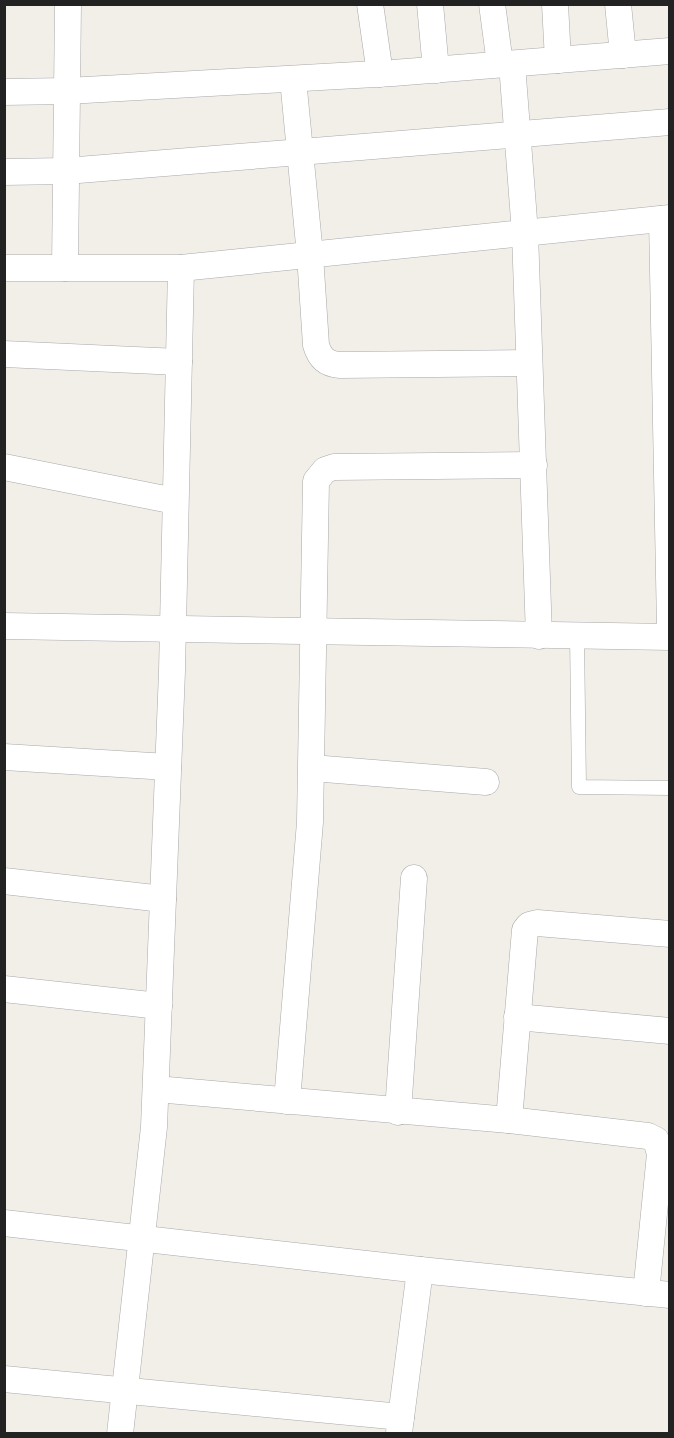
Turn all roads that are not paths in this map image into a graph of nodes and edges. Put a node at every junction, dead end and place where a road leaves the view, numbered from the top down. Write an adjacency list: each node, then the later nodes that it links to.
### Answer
1 (68, 4): 15 (street)
2 (370, 4): 12 (street)
3 (430, 4): 11 (street)
4 (492, 4): 10 (street)
5 (555, 4): 9 (street)
6 (618, 4): 8 (street)
7 (669, 51): 8 (street)
8 (623, 55): 9 (street)
9 (558, 60): 10 (street)
10 (506, 64): 11 (street); 17 (street)
11 (436, 70): 12 (street)
12 (380, 74): 13 (street)
13 (293, 79): 15 (street); 18 (street)
14 (4, 92): 15 (street)
15 (67, 92): 19 (street)
16 (669, 122): 17 (street)
17 (518, 134): 18 (street); 22 (street)
18 (300, 152): 19 (street); 23 (street)
19 (66, 171): 20 (street); 25 (street)
20 (4, 172)
21 (666, 218): 22 (street); 32 (street)
22 (525, 232): 23 (street); 29 (street)
23 (310, 255): 26 (street); 29 (street)
24 (4, 268): 25 (street)
25 (65, 268): 26 (street)
26 (181, 268): 28 (street)
27 (4, 354): 28 (street)
28 (179, 362): 33 (street)
29 (529, 363): 30 (street)
30 (534, 465): 37 (street); 38 (street)
31 (4, 467): 33 (street)
32 (668, 478): 35 (street)
33 (175, 501): 36 (street)
34 (4, 626): 36 (street)
35 (669, 627)
36 (172, 631): 37 (street); 42 (street)
37 (314, 633): 38 (street); 43 (street)
38 (539, 636): 39 (street)
39 (577, 636): 40 (street); 45 (lane)
40 (669, 637)
41 (4, 757): 42 (street)
42 (168, 767): 48 (street)
43 (312, 768): 44 (street); 55 (street)
44 (486, 782)
45 (669, 788)
46 (414, 878): 56 (street)
47 (4, 881): 48 (street)
48 (163, 898): 51 (street)
49 (669, 934): 52 (street)
50 (4, 989): 51 (street)
51 (159, 1006): 54 (street)
52 (517, 1017): 53 (street); 57 (street)
53 (669, 1030)
54 (156, 1089): 55 (street); 59 (street)
55 (287, 1101): 56 (street)
56 (398, 1112): 57 (street)
57 (509, 1120): 61 (street)
58 (4, 1223): 59 (street)
59 (143, 1239): 60 (street); 63 (street)
60 (420, 1270): 61 (street); 64 (street)
61 (658, 1294)
62 (4, 1379): 63 (street)
63 (124, 1391): 64 (street); 65 (street)
64 (400, 1425)
65 (120, 1434)

